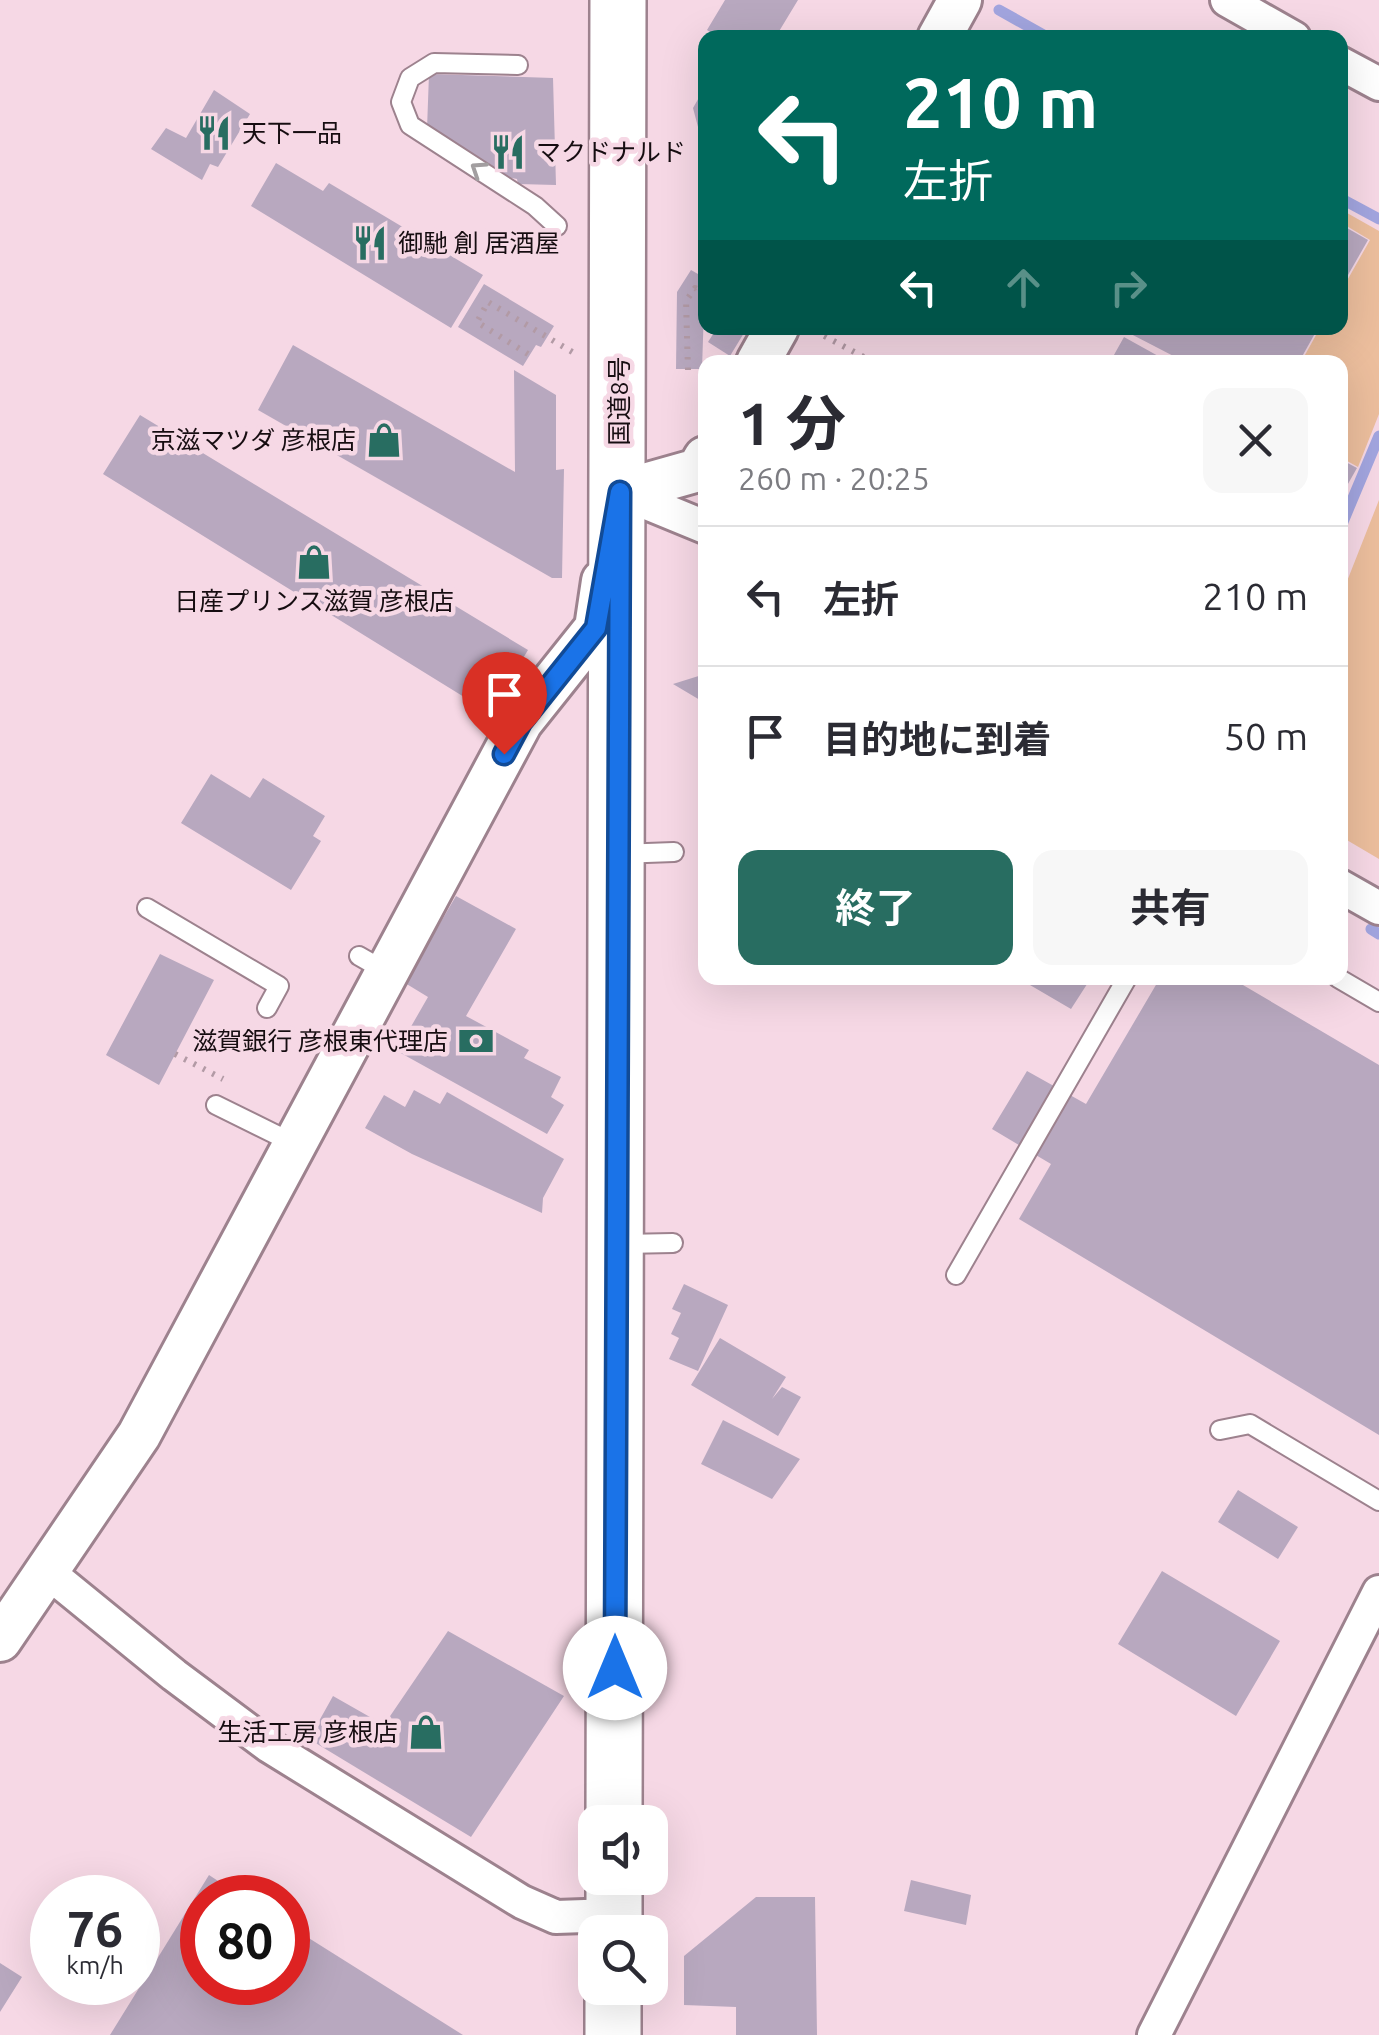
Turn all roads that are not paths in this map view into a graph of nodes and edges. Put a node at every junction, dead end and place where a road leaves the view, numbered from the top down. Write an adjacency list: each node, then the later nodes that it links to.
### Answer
1 (618, 0): 11 (highway, 国道8号)
2 (960, 0): 4 (street)
3 (1227, 0): 5 (street)
4 (943, 30)
5 (1280, 30)
6 (518, 65): 9 (lane, one-way to 6)
7 (1348, 67): 8 (street)
8 (1379, 84)
9 (557, 226)
10 (698, 470): 11 (street)
11 (620, 492): 12 (street); 14 (highway, 国道8号); 21 (street)
12 (698, 524)
13 (674, 852): 14 (lane)
14 (618, 854): 23 (highway, 国道8号)
15 (147, 908): 19 (lane)
16 (1348, 984): 18 (lane)
17 (1123, 985): 24 (lane)
18 (1379, 1002)
19 (267, 1008)
20 (216, 1105): 21 (lane)
21 (294, 1144): 27 (street)
22 (672, 1243): 23 (lane)
23 (616, 1244): 31 (highway, 国道8号)
24 (956, 1276)
25 (1220, 1430): 26 (lane)
26 (1379, 1501)
27 (49, 1573): 29 (street); 32 (street)
28 (1379, 1592): 30 (street)
29 (0, 1640)
30 (1353, 1651): 35 (street)
31 (614, 1805)
32 (614, 1908)
33 (613, 2005): 34 (highway)
34 (613, 2035)
35 (1154, 2035)

